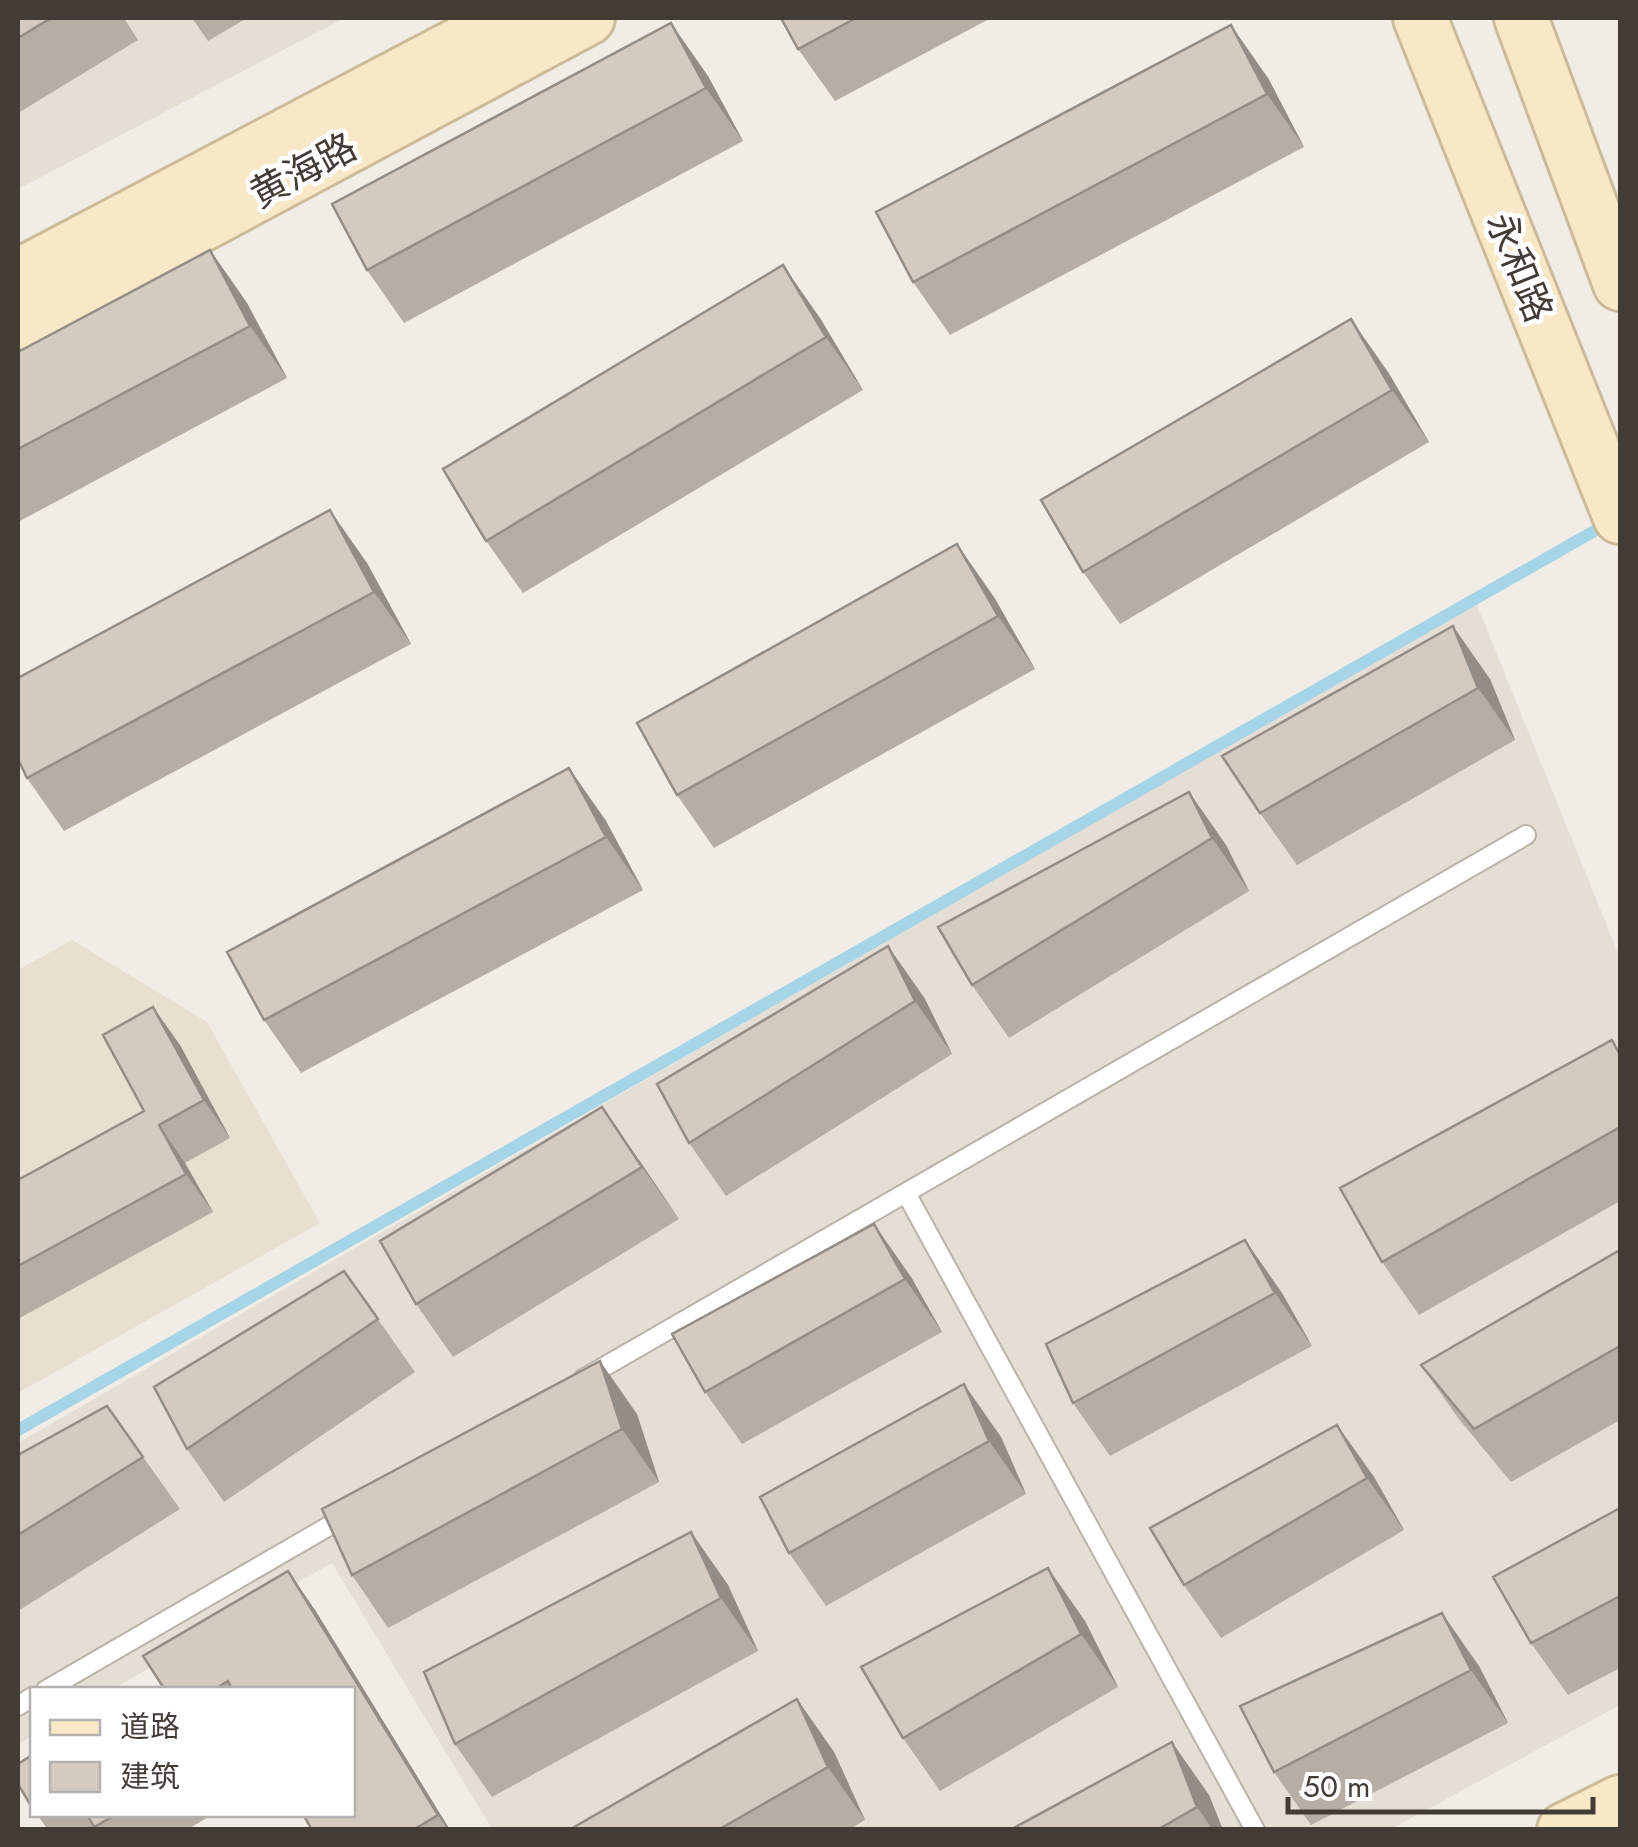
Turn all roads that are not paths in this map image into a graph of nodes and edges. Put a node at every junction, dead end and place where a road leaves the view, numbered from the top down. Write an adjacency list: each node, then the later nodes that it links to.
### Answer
1 (508, 18): 5 (main road, 黄海路)
2 (588, 18): 7 (main road, 黄海路)
3 (1420, 18): 8 (main road, 永和路)
4 (1521, 18): 6 (main road)
5 (18, 276)
6 (1620, 284)
7 (18, 322)
8 (1617, 509)
9 (1526, 834): 10 (lane)
10 (906, 1193): 11 (lane); 15 (lane)
11 (562, 1392)
12 (356, 1511): 13 (lane)
13 (51, 1687)
14 (1620, 1802): 16 (main road)
15 (1255, 1830)
16 (1564, 1830)

